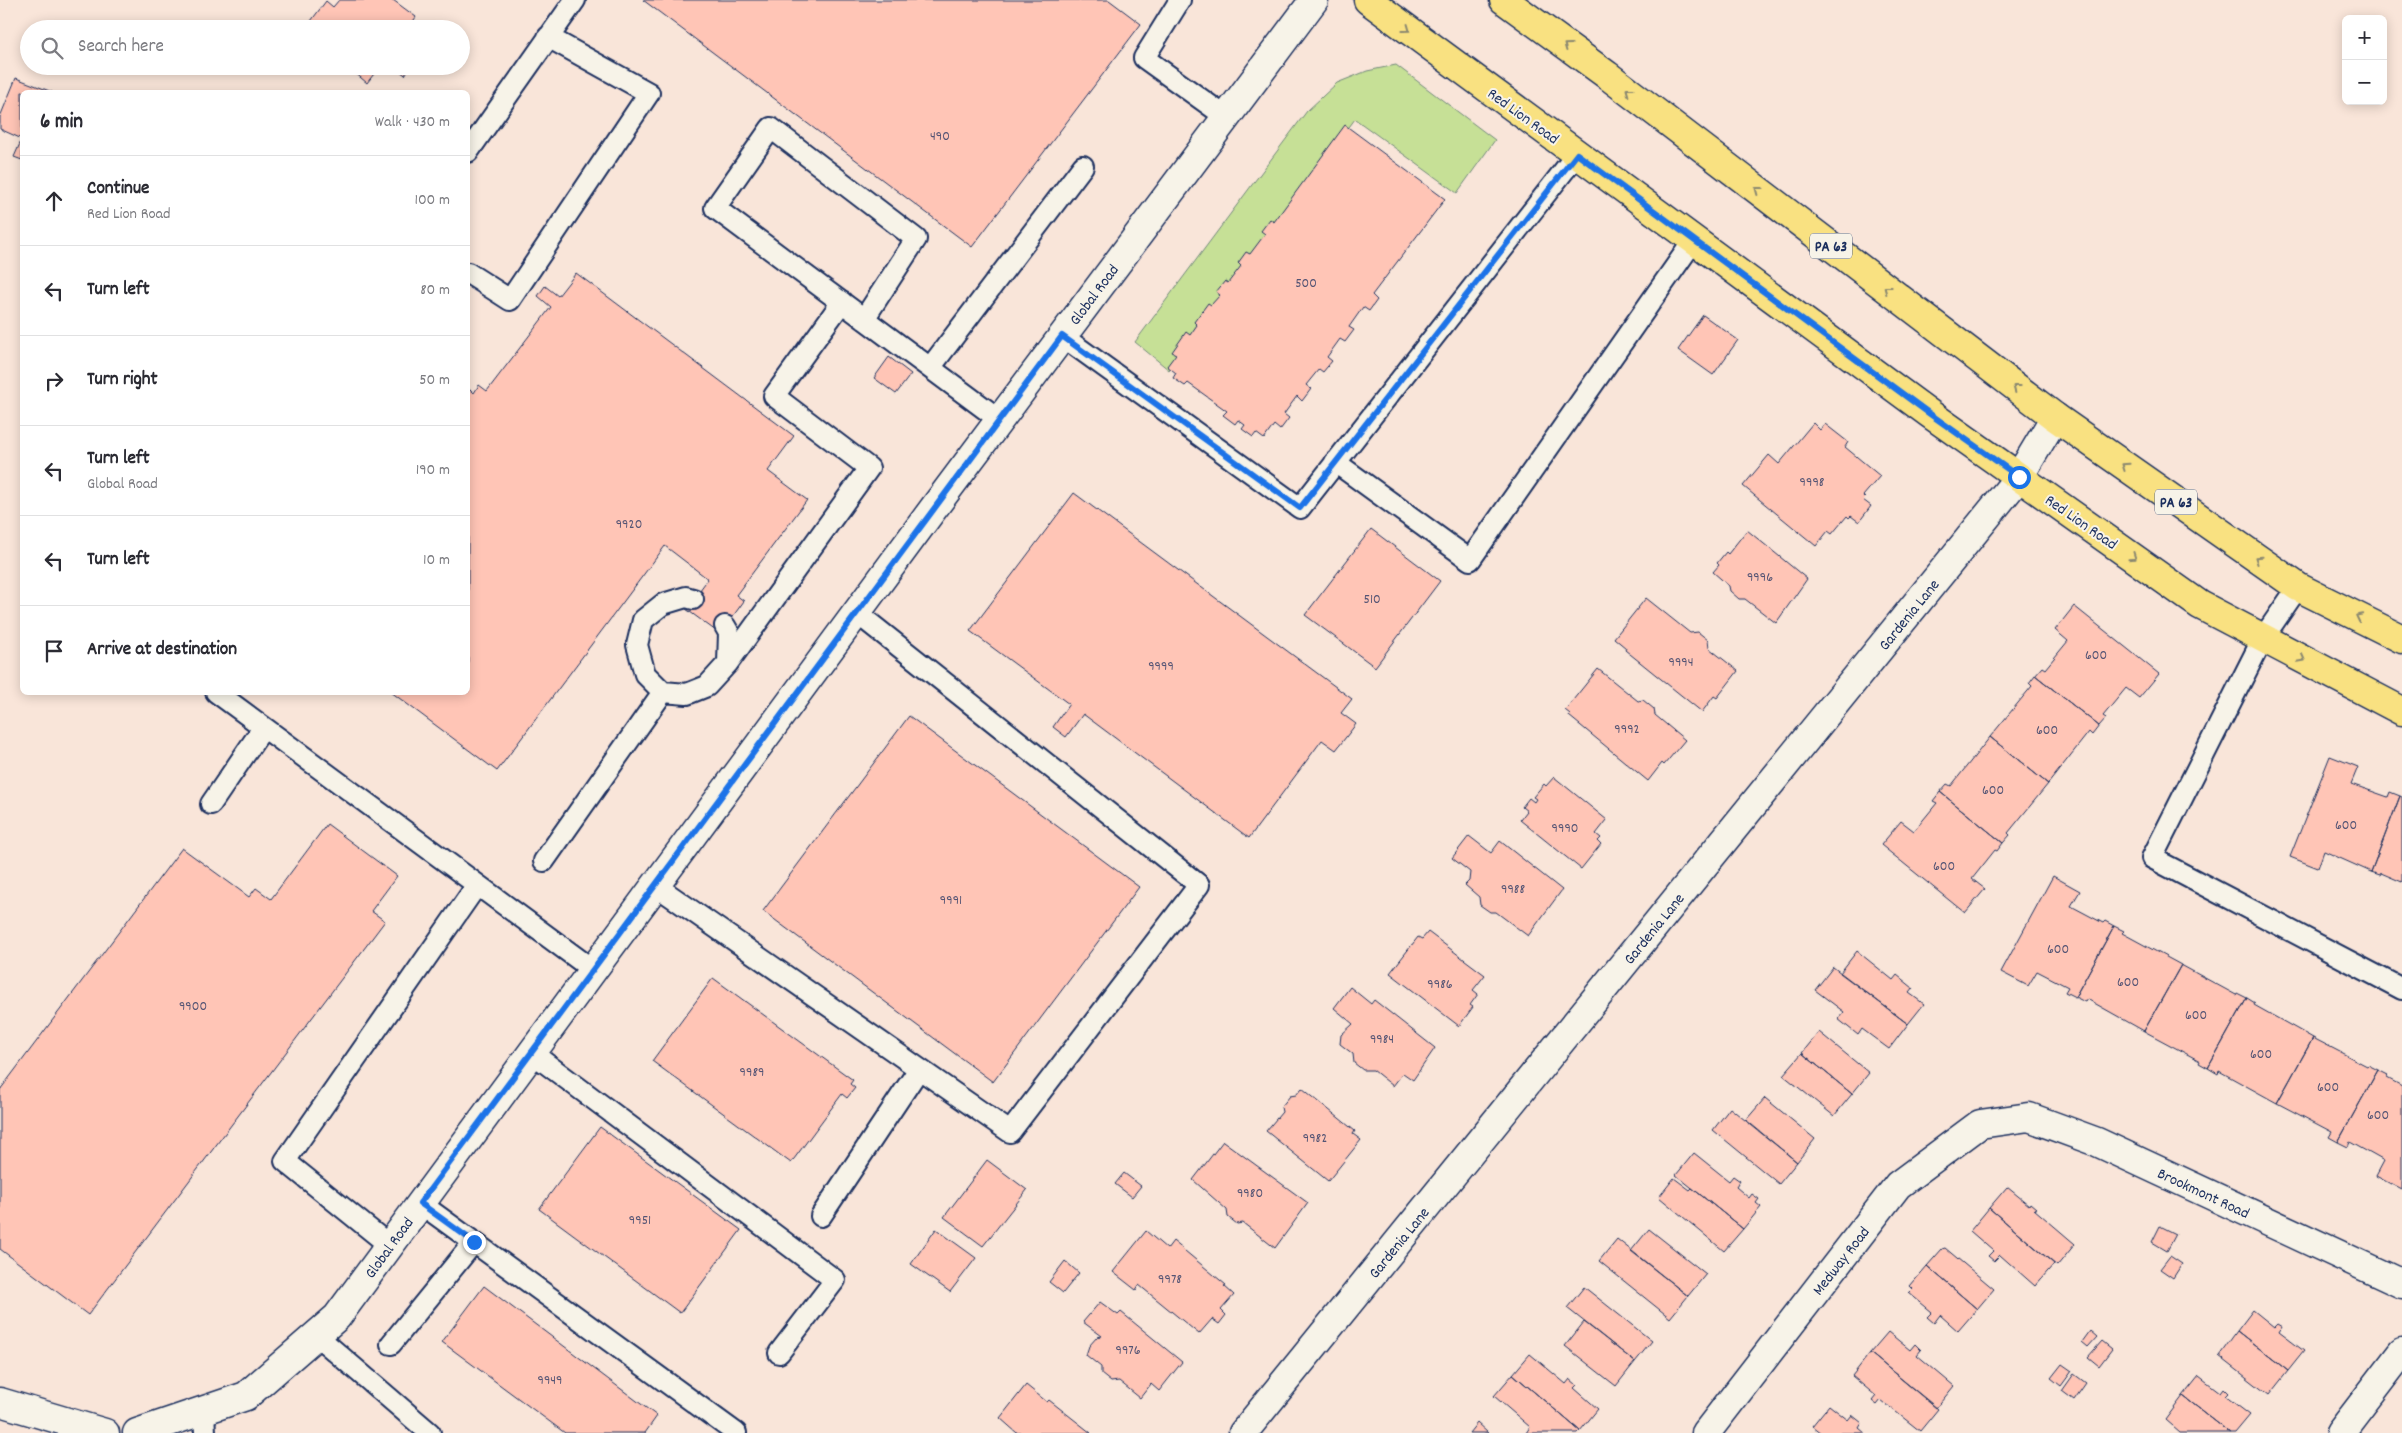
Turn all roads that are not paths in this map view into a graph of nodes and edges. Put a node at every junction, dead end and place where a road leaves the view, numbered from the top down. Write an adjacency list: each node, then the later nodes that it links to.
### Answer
1 (575, 0): 6 (lane)
2 (1180, 0): 7 (lane)
3 (1314, 0): 7 (street, Global Road)
4 (1368, 0): 9 (main road, Red Lion Road, one-way to 9)
5 (1504, 0): 17 (main road, PA 63, one-way to 5)
6 (548, 38): 8 (lane); 12 (lane)
7 (1226, 117): 15 (street, Global Road)
8 (470, 149)
9 (1577, 154): 11 (main road, Red Lion Road); 19 (lane)
10 (1083, 166): 16 (lane)
11 (1694, 240): 19 (lane); 20 (main road, Red Lion Road)
12 (470, 274)
13 (842, 302): 14 (lane); 14 (lane); 27 (lane)
14 (864, 319): 16 (lane)
15 (1062, 336): 18 (street, Global Road); 19 (lane)
16 (930, 368): 18 (lane)
17 (2055, 417): 20 (street, Gardenia Lane); 21 (main road, PA 63, one-way to 17)
18 (1000, 420): 23 (street, Global Road)
19 (1335, 462)
20 (2019, 477): 25 (main road, Red Lion Road, one-way to 25); 56 (street, Gardenia Lane)
21 (2298, 587): 25 (lane); 26 (main road, PA 63, one-way to 21)
22 (693, 599): 28 (lane)
23 (857, 613): 35 (street, Global Road); 39 (lane)
24 (725, 626): 27 (lane)
25 (2263, 638): 30 (main road, Red Lion Road, one-way to 30); 37 (lane)
26 (2402, 639)
27 (728, 663): 28 (lane)
28 (663, 692): 33 (lane)
29 (220, 695): 31 (lane)
30 (2402, 711)
31 (264, 728): 32 (lane); 34 (lane)
32 (211, 804)
33 (544, 861)
34 (477, 885): 36 (lane); 44 (lane)
35 (655, 885): 36 (street, Global Road); 39 (lane)
36 (593, 970): 38 (street, Global Road)
37 (2402, 989)
38 (532, 1053): 41 (street, Global Road); 49 (lane)
39 (919, 1069): 42 (lane)
40 (2002, 1120): 45 (street, Brookmont Road); 57 (street, Medway Road)
41 (420, 1203): 43 (lane); 44 (street, Global Road)
42 (821, 1216)
43 (474, 1242): 47 (lane); 55 (lane)
44 (390, 1245): 46 (street, Global Road)
45 (2402, 1284)
46 (316, 1336): 51 (street, Global Road); 54 (lane)
47 (391, 1344)
48 (2402, 1352): 58 (street)
49 (779, 1353)
50 (0, 1402): 52 (street)
51 (205, 1422): 53 (street, Global Road)
52 (106, 1433)
53 (137, 1433)
54 (430, 1433)
55 (736, 1433)
56 (1243, 1433)
57 (1706, 1433)
58 (2340, 1433)

